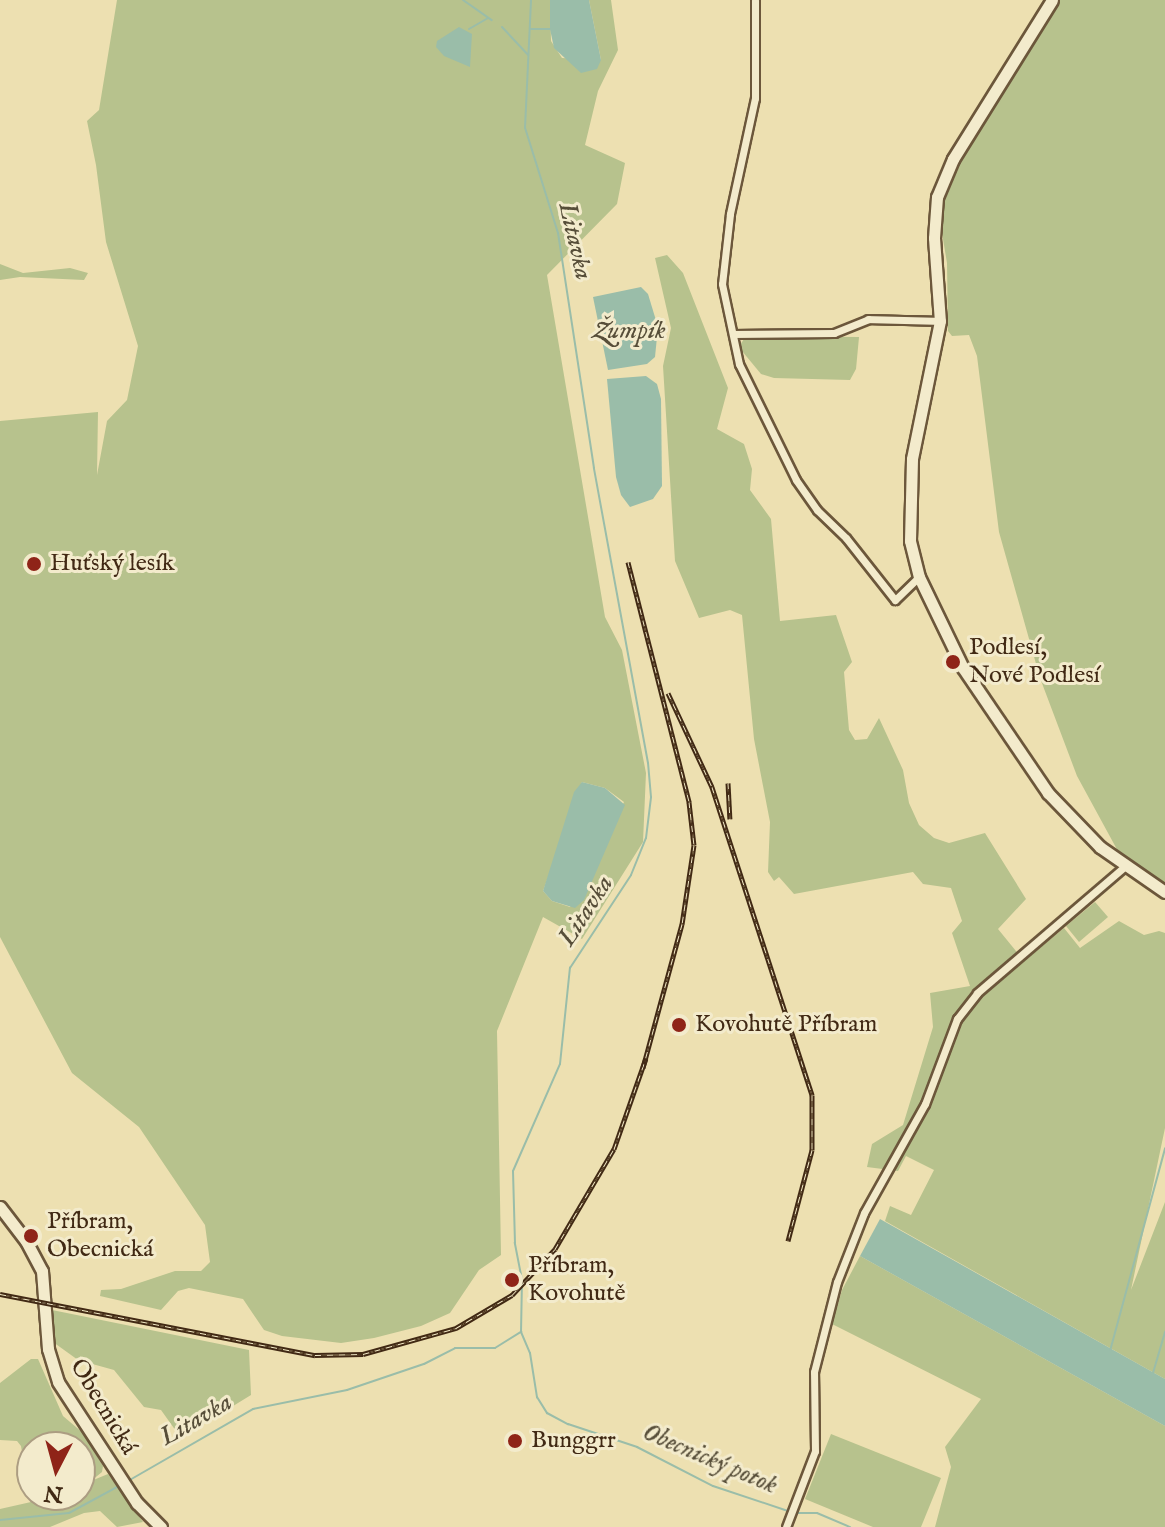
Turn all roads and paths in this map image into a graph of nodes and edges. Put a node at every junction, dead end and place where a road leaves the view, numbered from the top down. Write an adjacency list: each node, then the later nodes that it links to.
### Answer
1 (755, 0): 4 (street)
2 (1052, 0): 3 (street)
3 (940, 321): 4 (street); 5 (street)
4 (733, 334): 5 (street)
5 (919, 577): 6 (street)
6 (1124, 867): 7 (street); 10 (street)
7 (1165, 892)
8 (0, 1207): 9 (street, Obecnická)
9 (161, 1527)
10 (786, 1527)

